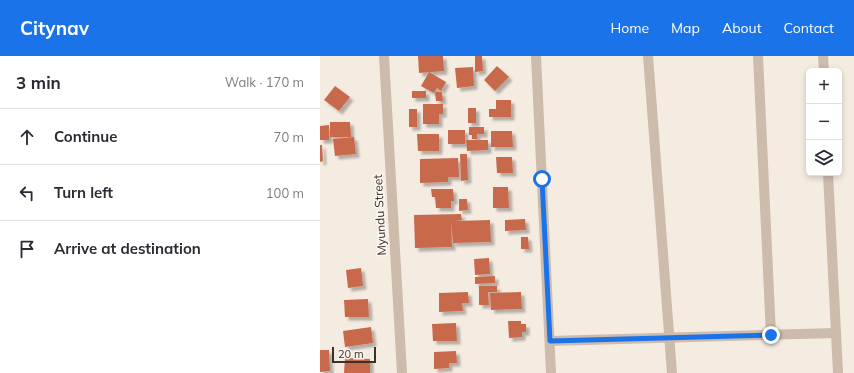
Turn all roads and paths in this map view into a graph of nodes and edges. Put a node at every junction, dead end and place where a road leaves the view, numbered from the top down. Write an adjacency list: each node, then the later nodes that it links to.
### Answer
1 (384, 56): 12 (street, Myundu Street)
2 (536, 56): 11 (street)
3 (648, 56): 10 (street)
4 (758, 56): 9 (street)
5 (823, 56): 6 (street)
6 (824, 68)
7 (828, 176): 8 (street)
8 (836, 333): 9 (street); 15 (street)
9 (771, 335): 10 (street)
10 (670, 339): 11 (street); 14 (street)
11 (550, 341): 13 (street)
12 (402, 373)
13 (551, 373)
14 (672, 373)
15 (838, 373)

